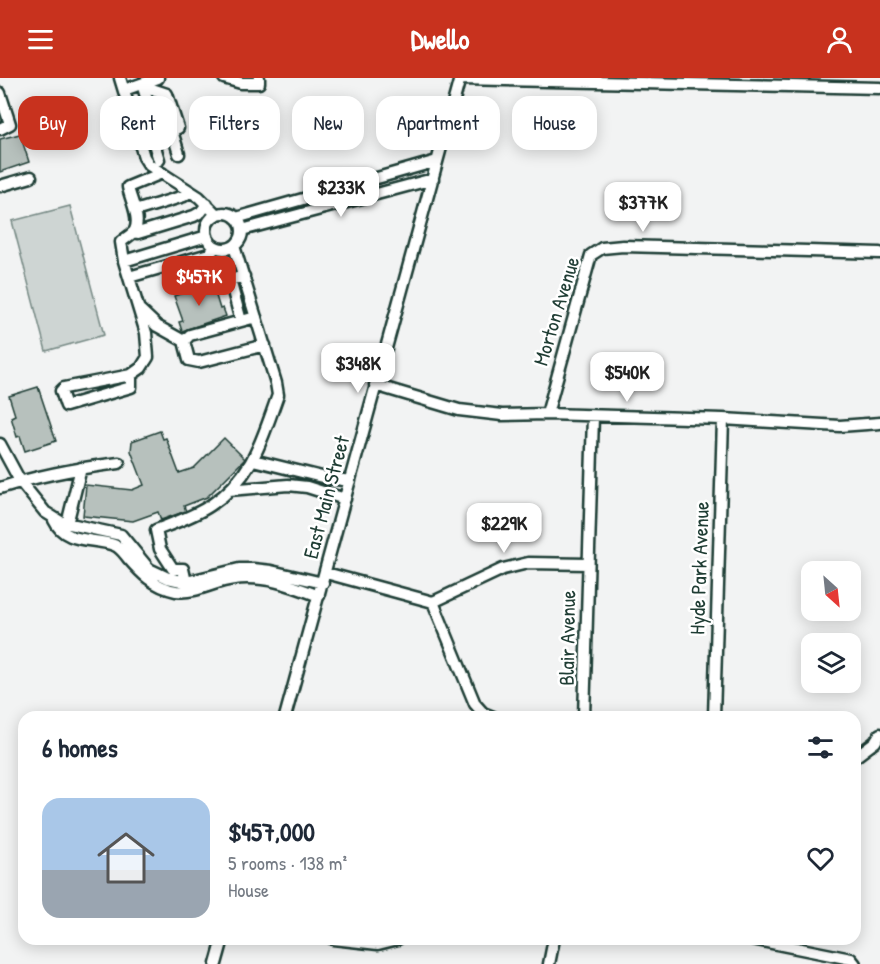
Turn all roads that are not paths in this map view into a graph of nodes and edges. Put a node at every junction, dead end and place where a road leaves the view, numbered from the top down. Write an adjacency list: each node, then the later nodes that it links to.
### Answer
1 (120, 78): 11 (street)
2 (158, 78): 9 (street)
3 (224, 78): 4 (street)
4 (260, 78)
5 (460, 78): 6 (street); 22 (street, East Main Street)
6 (602, 80): 7 (street)
7 (622, 80): 8 (street)
8 (645, 81): 10 (street)
9 (143, 86): 11 (street); 14 (street); 15 (street)
10 (880, 88)
11 (124, 90): 13 (street)
12 (0, 93): 16 (street)
13 (126, 96)
14 (145, 96)
15 (168, 96)
16 (0, 129)
17 (177, 147): 20 (street)
18 (142, 150): 23 (street)
19 (157, 150): 21 (street)
20 (179, 154)
21 (159, 160)
22 (437, 162): 25 (street, East Main Street); 31 (street)
23 (162, 173): 27 (street); 29 (street)
24 (31, 177): 26 (street)
25 (433, 179): 32 (street); 47 (street, East Main Street)
26 (0, 186)
27 (189, 191): 28 (street); 29 (street)
28 (207, 204): 30 (street); 33 (street)
29 (135, 212): 33 (street)
30 (216, 215): 31 (street); 34 (street)
31 (236, 218): 32 (street)
32 (242, 230): 35 (street)
33 (134, 232): 38 (street)
34 (207, 236): 36 (street); 38 (street)
35 (234, 246): 36 (street); 39 (street)
36 (216, 247): 40 (street)
37 (880, 253): 48 (street, Morton Avenue)
38 (124, 261): 40 (street)
39 (244, 276): 42 (street); 43 (street)
40 (129, 278): 41 (street)
41 (137, 305): 44 (street); 46 (street)
42 (256, 317): 43 (street); 45 (street)
43 (241, 321): 44 (street)
44 (184, 341): 45 (street)
45 (264, 345): 53 (street)
46 (131, 375): 46 (street)
47 (375, 384): 48 (street); 57 (street, East Main Street)
48 (547, 414): 49 (street)
49 (593, 416): 50 (street); 63 (street, Blair Avenue)
50 (723, 419): 51 (street); 71 (street, Hyde Park Avenue)
51 (880, 423)
52 (0, 444): 56 (street)
53 (253, 460): 57 (street); 59 (street)
54 (119, 463): 55 (street)
55 (81, 468): 56 (street); 62 (street)
56 (20, 481): 58 (street); 61 (street)
57 (350, 481): 60 (street, East Main Street)
58 (0, 488)
59 (228, 490): 60 (street); 65 (street)
60 (345, 499): 64 (street, East Main Street)
61 (52, 517): 62 (street); 66 (street)
62 (66, 524): 65 (street)
63 (588, 564): 67 (street); 70 (street, Blair Avenue)
64 (324, 578): 65 (street); 66 (street, East Main Street); 67 (street)
65 (186, 582)
66 (319, 597): 68 (street, East Main Street)
67 (433, 602): 69 (street)
68 (287, 711)
69 (481, 711)
70 (584, 711)
71 (714, 711)
72 (880, 734): 73 (street)
73 (861, 752)
74 (221, 945): 77 (street)
75 (553, 945): 78 (street)
76 (782, 945): 79 (street)
77 (216, 964)
78 (549, 964)
79 (855, 964)

